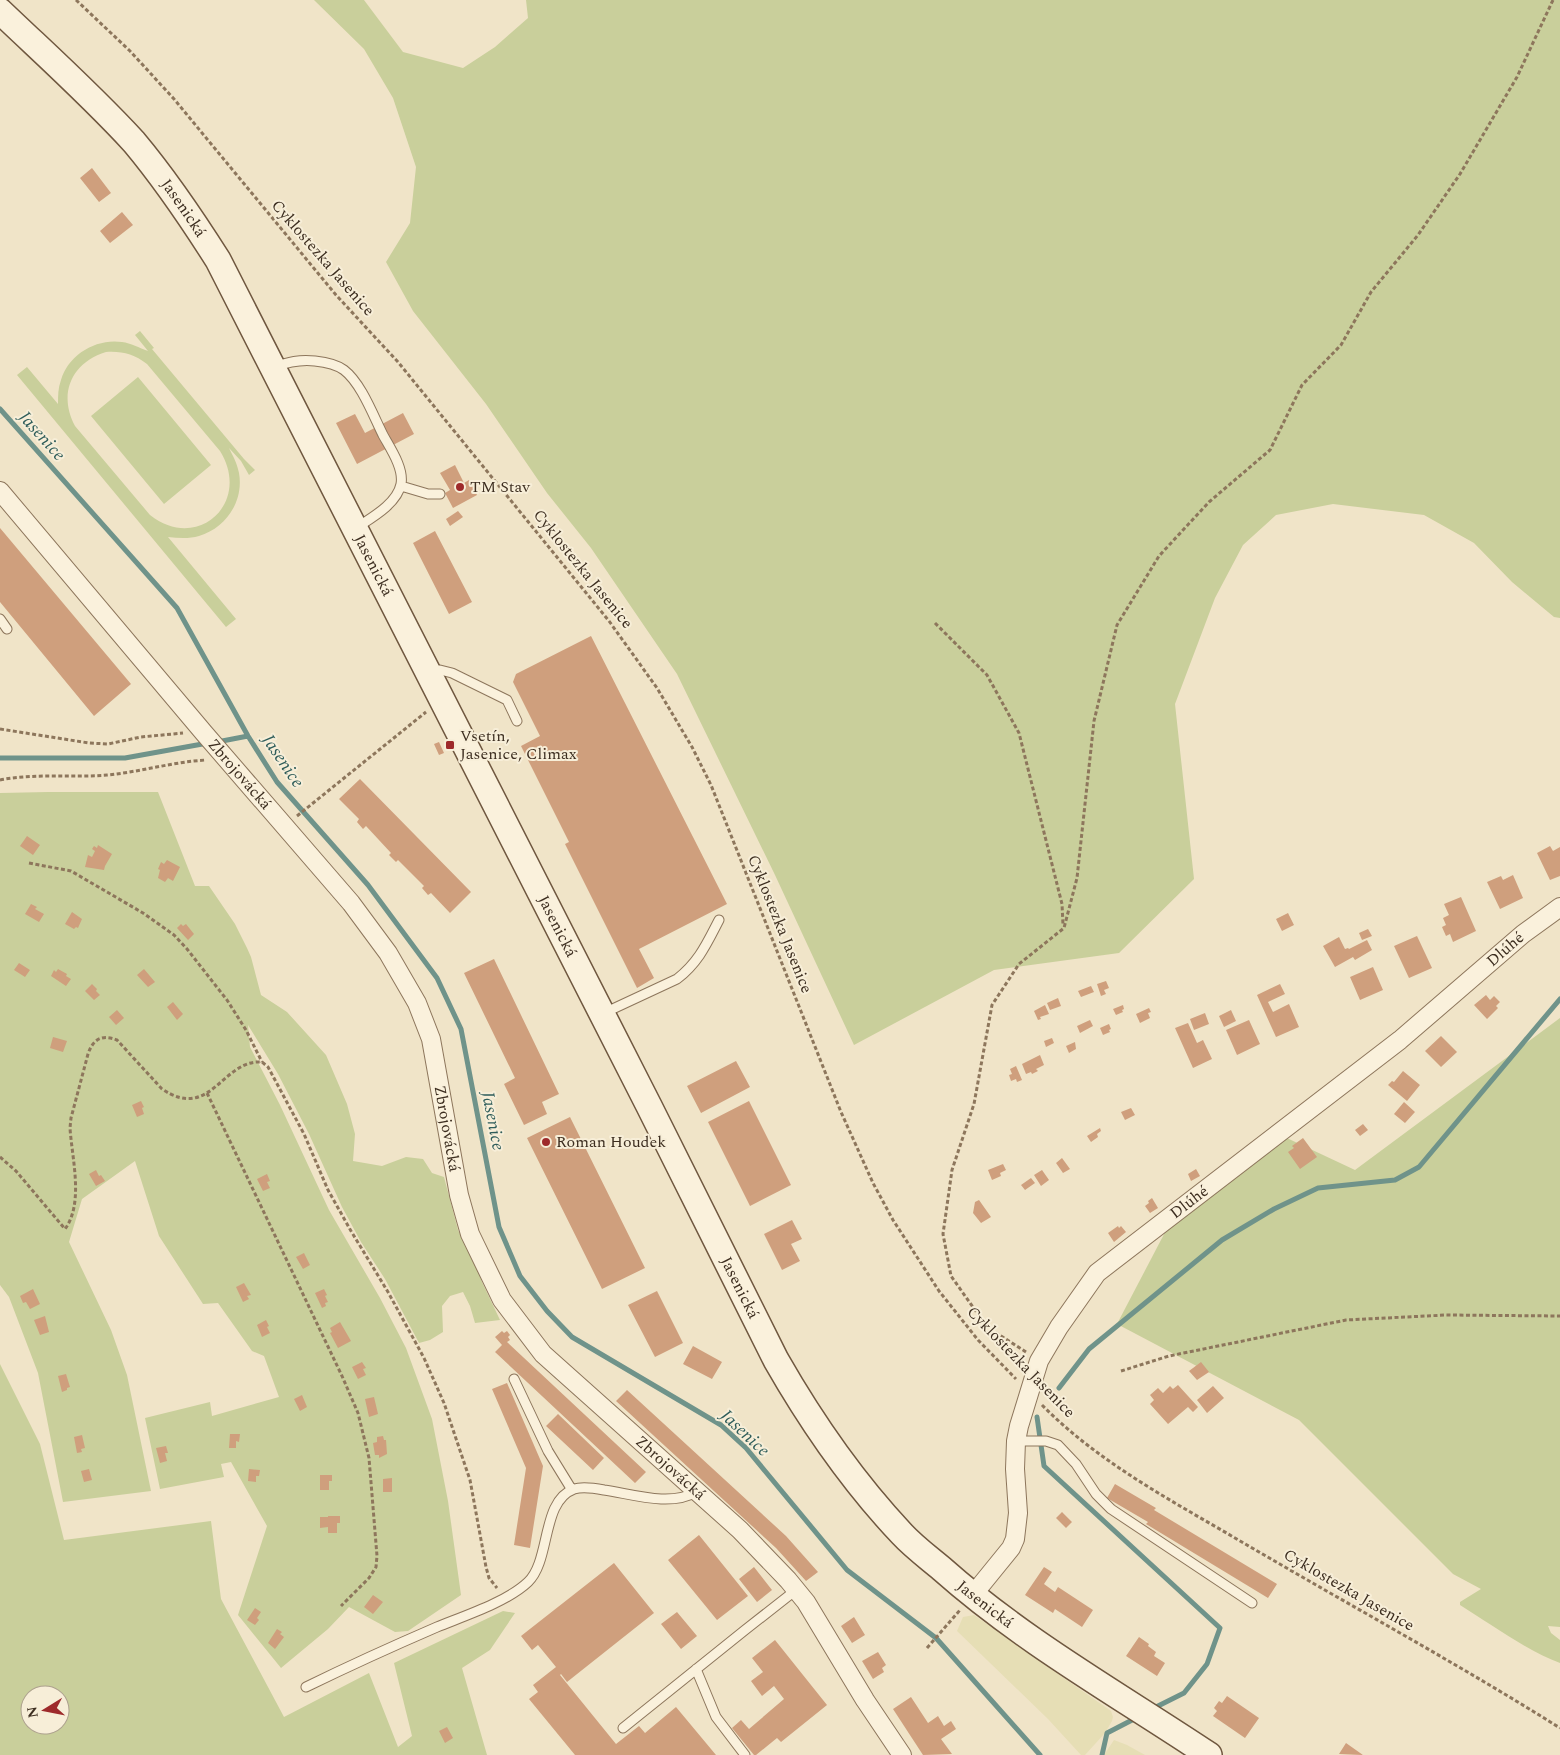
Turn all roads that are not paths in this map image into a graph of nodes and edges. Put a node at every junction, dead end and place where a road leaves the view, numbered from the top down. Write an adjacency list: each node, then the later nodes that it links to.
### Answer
1 (0, 11): 2 (street, Jasenická)
2 (274, 368): 3 (lane); 6 (street, Jasenická)
3 (401, 486): 5 (lane); 6 (lane)
4 (0, 491): 17 (street, Zbrojovácká)
5 (440, 494)
6 (355, 529): 9 (street, Jasenická)
7 (0, 620): 8 (lane)
8 (7, 629)
9 (429, 673): 10 (lane); 13 (street, Jasenická)
10 (517, 720)
11 (1560, 907): 15 (street, Dlúhé)
12 (719, 920): 13 (lane)
13 (602, 1014): 19 (street, Jasenická)
14 (514, 1379): 16 (lane)
15 (1023, 1441): 19 (street, Dlúhé); 20 (lane)
16 (572, 1490): 17 (lane); 22 (lane)
17 (696, 1492): 18 (street, Zbrojovácká)
18 (796, 1590): 21 (lane); 25 (street, Zbrojovácká)
19 (972, 1596): 26 (street, Jasenická)
20 (1252, 1603)
21 (696, 1669): 23 (lane); 24 (lane)
22 (306, 1687)
23 (623, 1728)
24 (745, 1755)
25 (902, 1755)
26 (1210, 1755)

